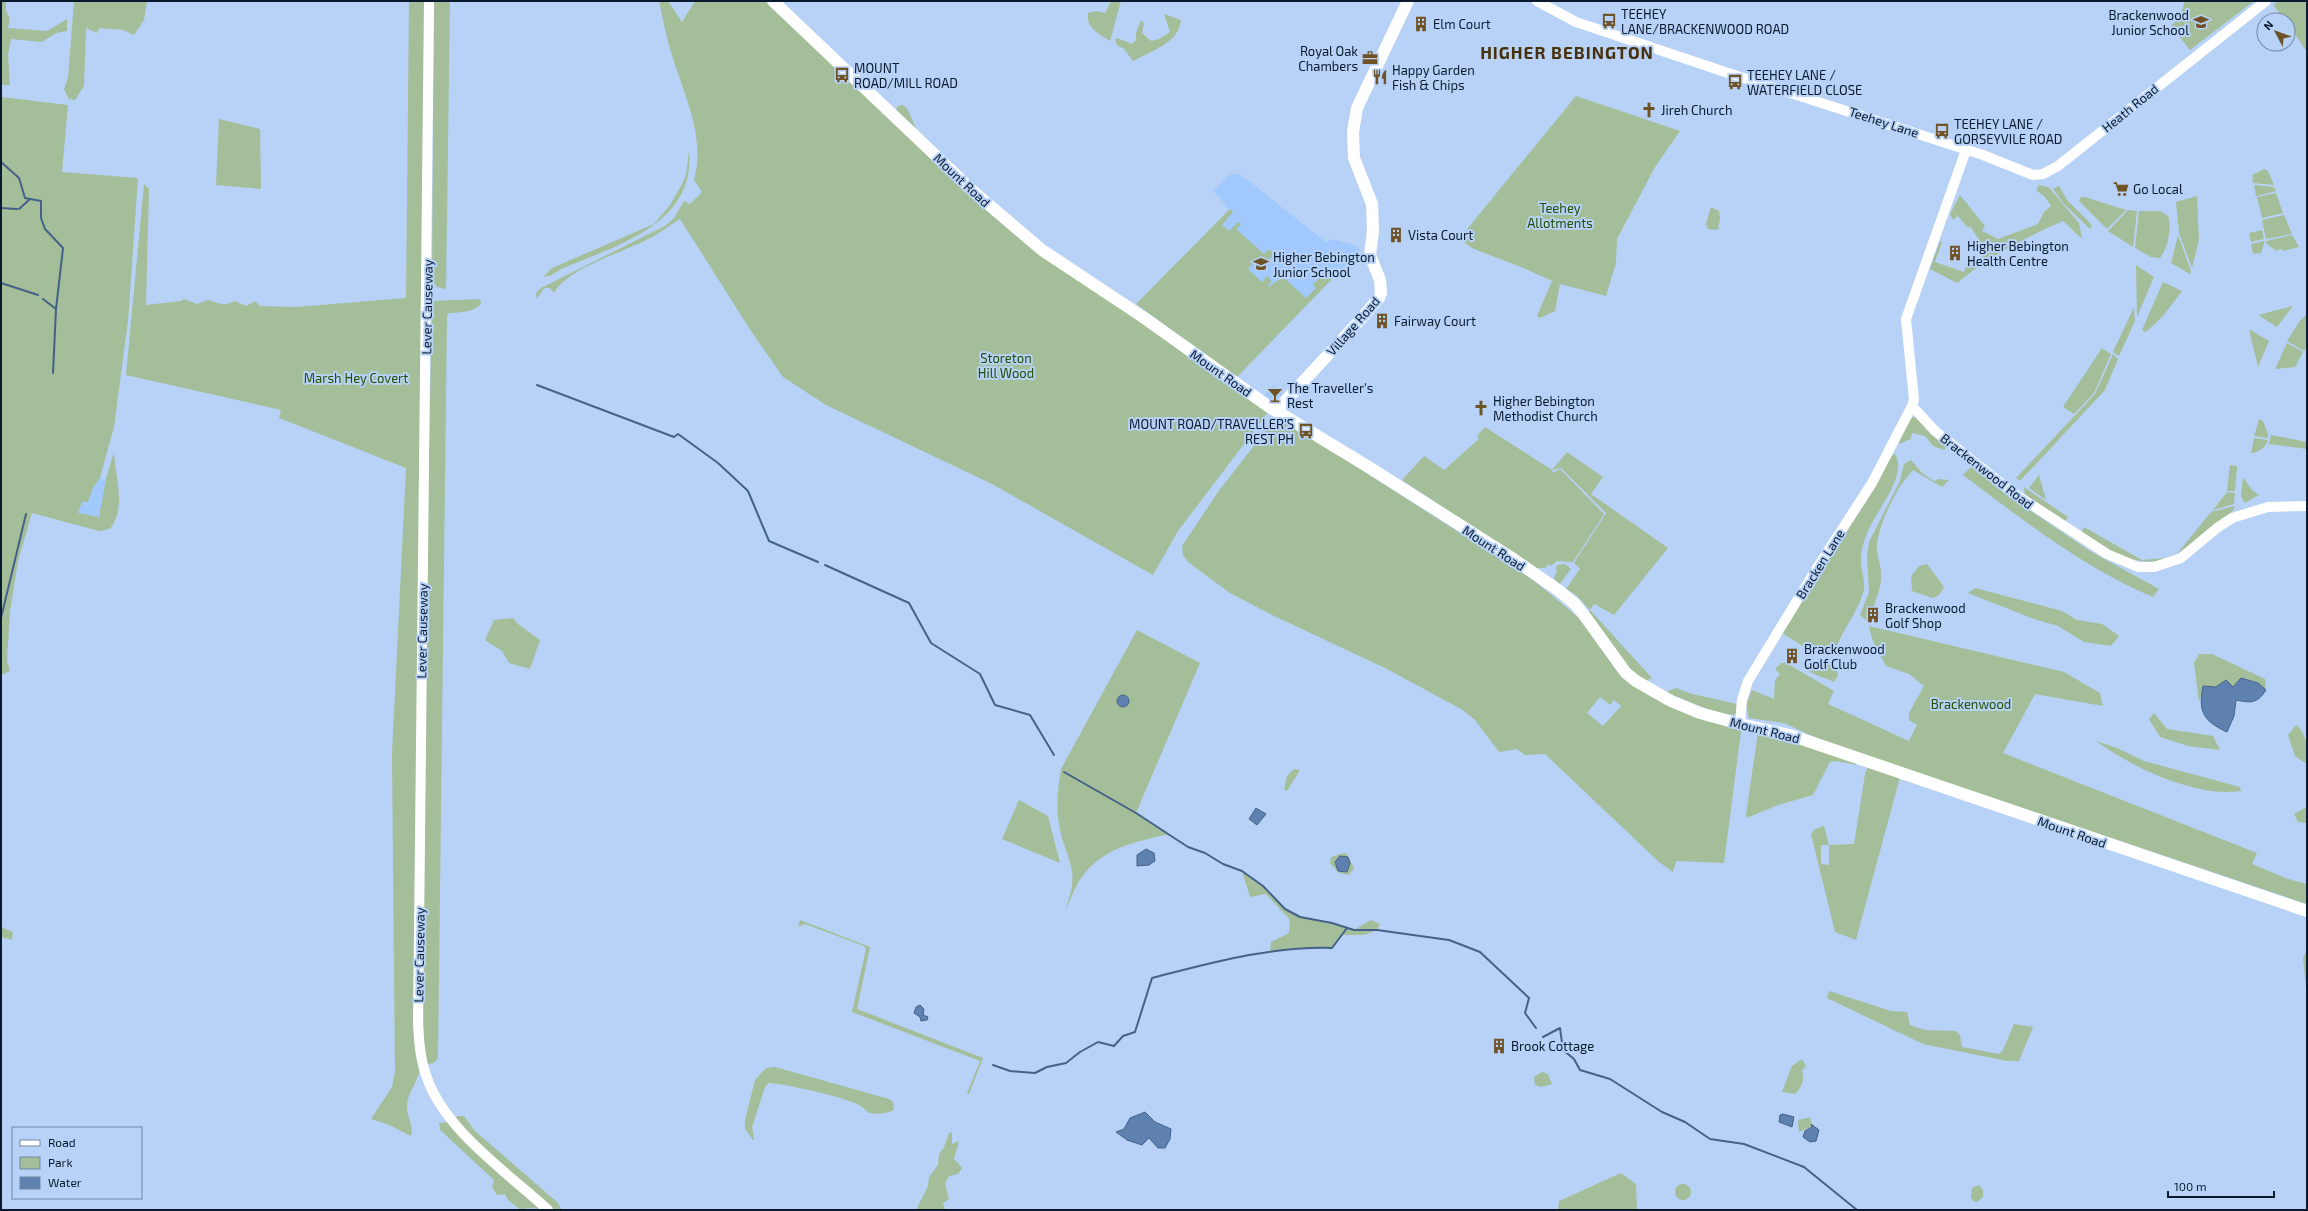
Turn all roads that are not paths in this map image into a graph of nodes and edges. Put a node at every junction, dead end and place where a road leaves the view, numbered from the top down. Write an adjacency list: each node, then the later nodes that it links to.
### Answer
1 (429, 1): 13 (street, Lever Causeway)
2 (773, 1): 9 (main road, Mount Road)
3 (1408, 1): 9 (main road, Village Road)
4 (1537, 1): 6 (street, Teehey Lane)
5 (2266, 1): 7 (street, Heath Road)
6 (1966, 150): 7 (street, Teehey Lane); 8 (street)
7 (1983, 155)
8 (1912, 406): 10 (street, Brackenwood Road); 11 (street, Bracken Lane)
9 (1279, 408): 11 (main road, Mount Road)
10 (2307, 506)
11 (1740, 724): 12 (main road, Mount Road)
12 (2307, 911)
13 (548, 1210)

